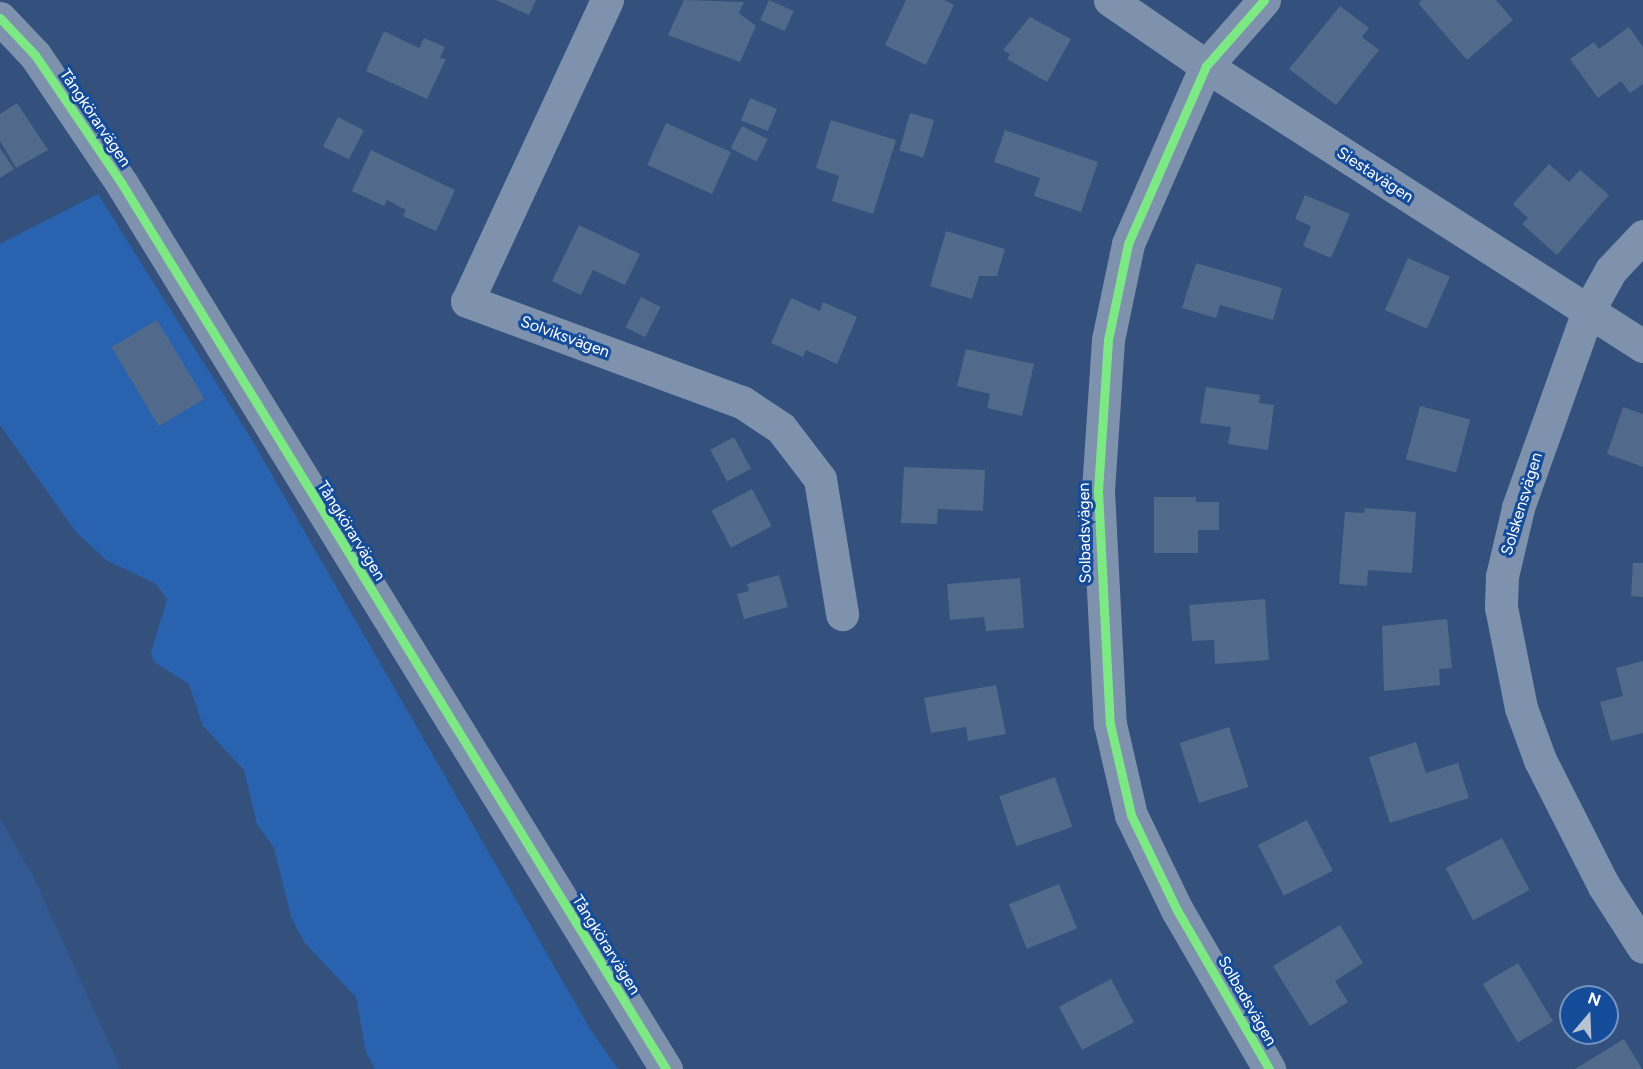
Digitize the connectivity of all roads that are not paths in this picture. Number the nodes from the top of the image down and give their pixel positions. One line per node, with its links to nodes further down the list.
1 (607, 0): 9 (street, Solviksvägen)
2 (1110, 0): 5 (street, Siestavägen)
3 (1264, 0): 5 (street, Solbadsvägen)
4 (0, 18): 11 (street, Tångkörarvägen)
5 (1206, 66): 7 (street, Siestavägen); 12 (street, Solbadsvägen)
6 (1643, 236): 7 (street, Solskensvägen)
7 (1588, 311): 8 (street, Siestavägen); 10 (street, Solskensvägen)
8 (1643, 346)
9 (842, 614)
10 (1643, 947)
11 (666, 1069)
12 (1269, 1069)

